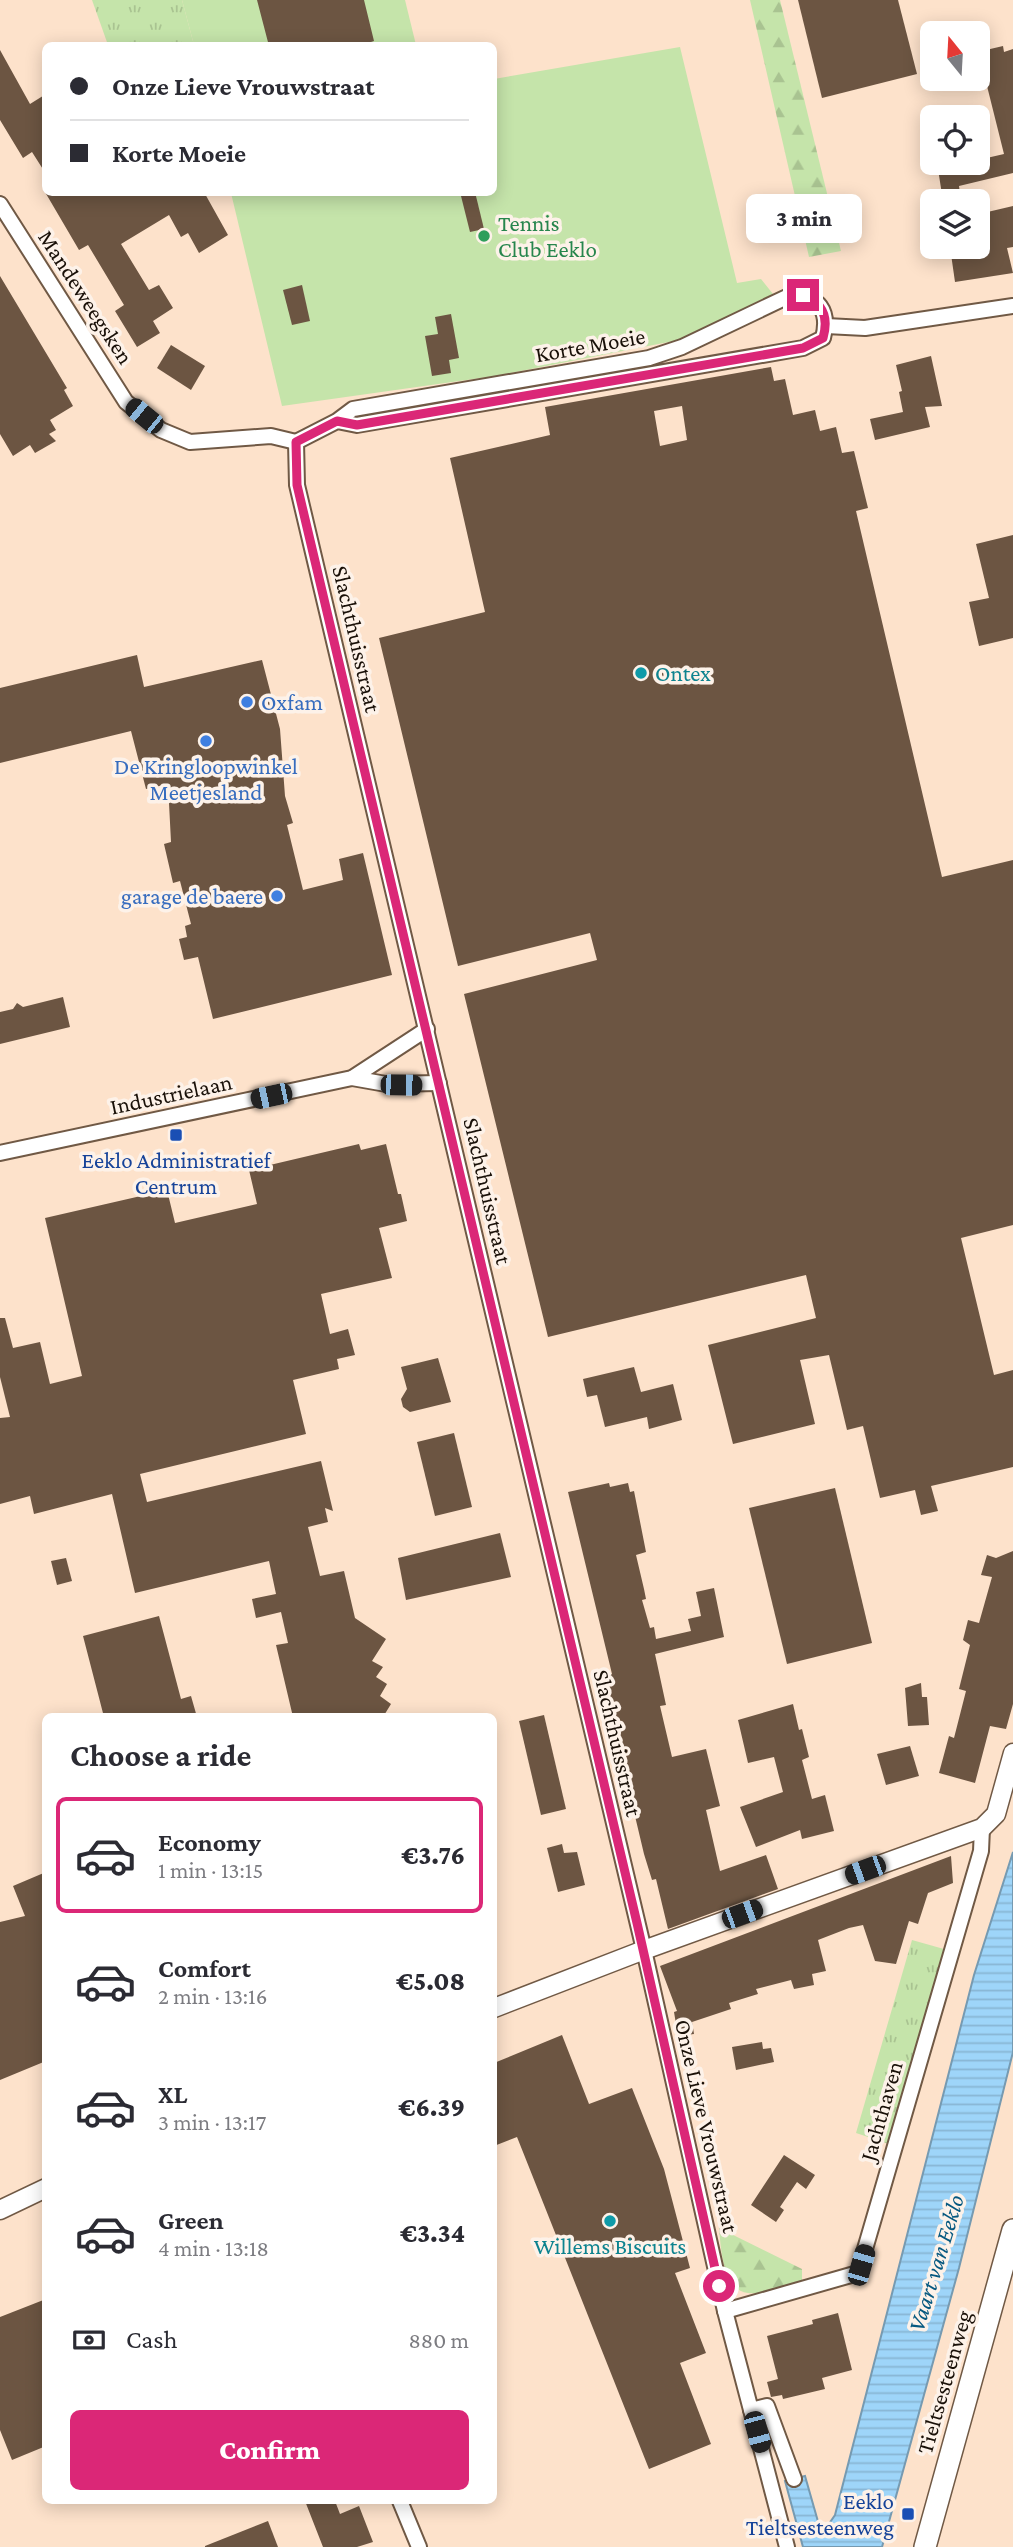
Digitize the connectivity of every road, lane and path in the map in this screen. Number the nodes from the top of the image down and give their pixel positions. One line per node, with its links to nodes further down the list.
1 (0, 204): 5 (street, Mandeweegsken)
2 (1013, 306): 3 (street)
3 (826, 326): 4 (street, Korte Moeie); 4 (street, Korte Moeie)
4 (337, 421): 5 (street, Korte Moeie)
5 (296, 442): 6 (street, Slachthuisstraat)
6 (427, 1028): 7 (street, Industrielaan); 8 (street, Slachthuisstraat)
7 (352, 1078): 8 (street, Industrielaan); 9 (street, Industrielaan)
8 (439, 1083): 12 (street, Slachthuisstraat)
9 (0, 1153)
10 (1013, 1753): 11 (street)
11 (982, 1828): 12 (street); 17 (street, Jachthaven)
12 (644, 1950): 13 (street); 17 (street, Onze Lieve Vrouwstraat)
13 (497, 2007)
14 (42, 2190): 15 (street)
15 (0, 2210)
16 (1013, 2230): 23 (main road, Tieltsesteenweg)
17 (725, 2311): 18 (street, Onze Lieve Vrouwstraat)
18 (751, 2410): 19 (street); 22 (street, Onze Lieve Vrouwstraat)
19 (794, 2479)
20 (401, 2504): 21 (street)
21 (419, 2547)
22 (787, 2547)
23 (925, 2547)

